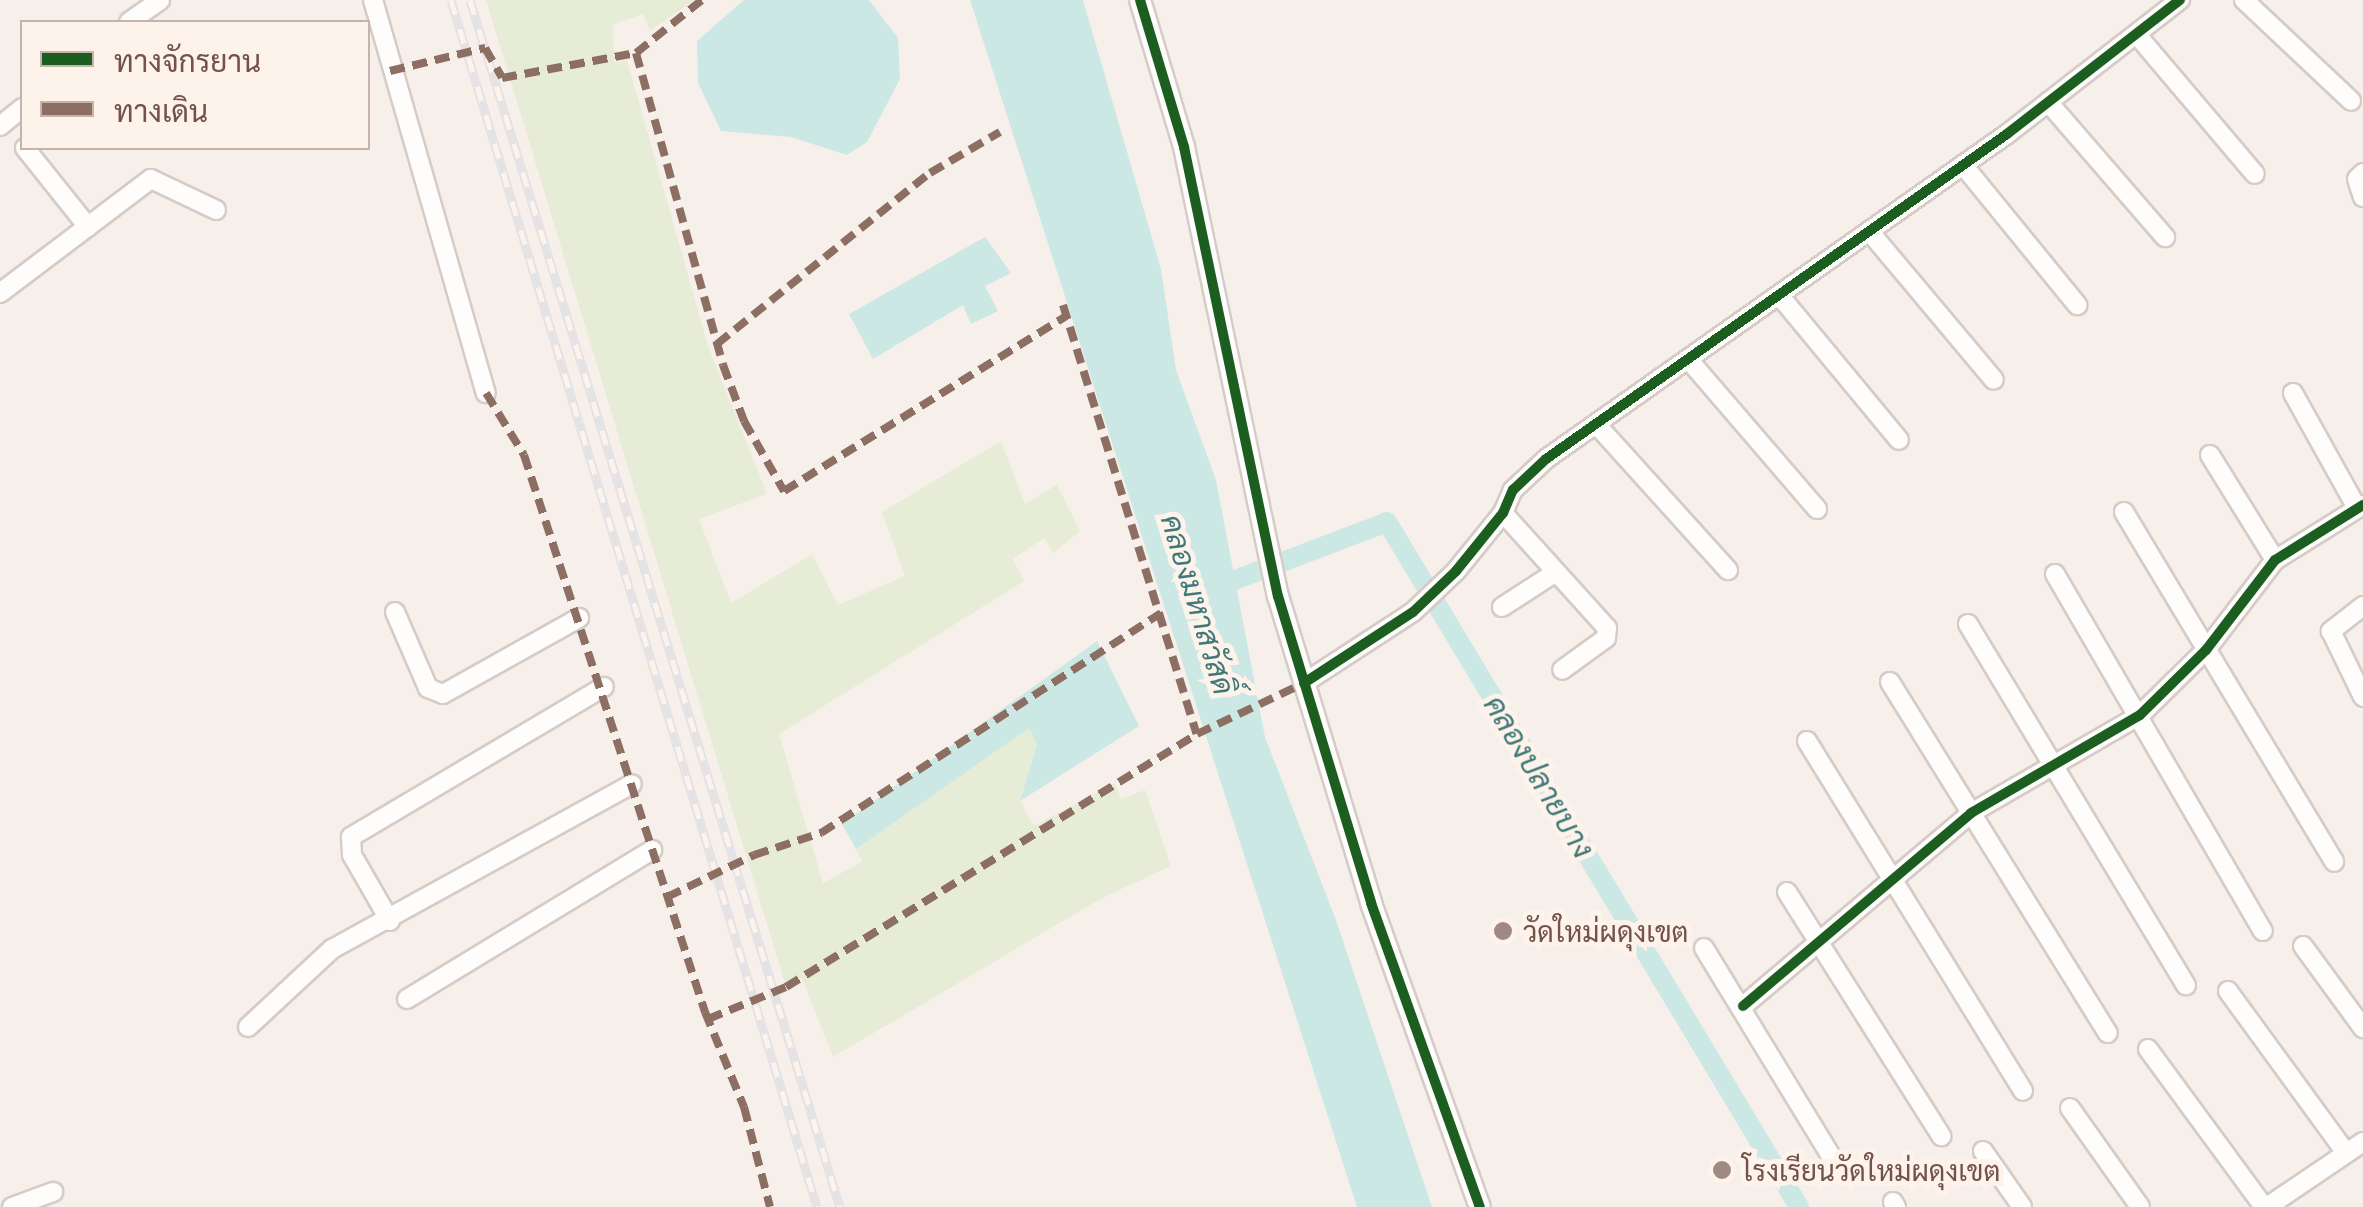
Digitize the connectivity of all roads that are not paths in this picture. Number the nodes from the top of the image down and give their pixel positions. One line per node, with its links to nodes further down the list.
1 (160, 0): 6 (street)
2 (372, 0): 25 (street)
3 (1140, 0): 45 (street)
4 (2180, 0): 7 (street)
5 (2244, 0): 8 (street)
6 (132, 20)
7 (2138, 35): 9 (street); 13 (street)
8 (2351, 101)
9 (2048, 102): 11 (street); 18 (street)
10 (27, 150): 16 (street)
11 (1963, 164): 17 (street); 21 (street)
12 (2363, 173): 14 (street)
13 (2255, 174)
14 (2363, 197)
15 (216, 210): 16 (street)
16 (88, 227): 19 (street)
17 (1869, 231): 20 (street); 23 (street)
18 (2165, 237)
19 (0, 292)
20 (1779, 295): 22 (street); 27 (street)
21 (2077, 305)
22 (1688, 359): 26 (street); 30 (street)
23 (1994, 380)
24 (2293, 393): 29 (street)
25 (486, 394)
26 (1596, 424): 32 (street); 34 (street)
27 (1899, 440)
28 (2210, 454): 33 (street)
29 (2360, 506): 33 (street)
30 (1817, 509)
31 (2124, 512): 42 (street)
32 (1503, 514): 35 (street); 45 (street)
33 (2275, 560): 42 (street)
34 (1728, 570)
35 (1556, 572): 37 (street); 43 (street)
36 (2055, 574): 48 (street)
37 (1502, 606)
38 (2363, 606): 47 (street)
39 (395, 612): 40 (street)
40 (579, 618)
41 (1968, 624): 50 (street)
42 (2206, 650): 48 (street); 54 (street)
43 (1562, 670)
44 (1890, 682): 52 (street)
45 (1304, 683): 79 (street)
46 (604, 687): 57 (street)
47 (2363, 697)
48 (2140, 715): 50 (street); 58 (street)
49 (1807, 742): 55 (street)
50 (2051, 768): 52 (street); 62 (street)
51 (632, 784): 57 (street)
52 (1971, 814): 55 (street); 68 (street)
53 (652, 850): 64 (street)
54 (2334, 862)
55 (1894, 878): 59 (street); 70 (street)
56 (1787, 892): 59 (street)
57 (390, 921): 66 (street)
58 (2263, 930)
59 (1818, 942): 65 (street); 72 (street)
60 (2303, 946): 67 (street)
61 (1704, 948): 65 (street)
62 (2186, 986)
63 (2228, 991): 75 (street)
64 (406, 999)
65 (1743, 1006): 76 (street)
66 (248, 1027)
67 (2363, 1028)
68 (2108, 1033)
69 (2148, 1049): 82 (street)
70 (2023, 1091)
71 (2070, 1108): 81 (street)
72 (1941, 1136)
73 (2363, 1142): 75 (street)
74 (1984, 1152): 80 (street)
75 (2346, 1153): 82 (street)
76 (1837, 1166)
77 (53, 1192): 78 (street)
78 (12, 1207)
79 (1480, 1207)
80 (2022, 1207)
81 (2140, 1207)
82 (2266, 1207)

